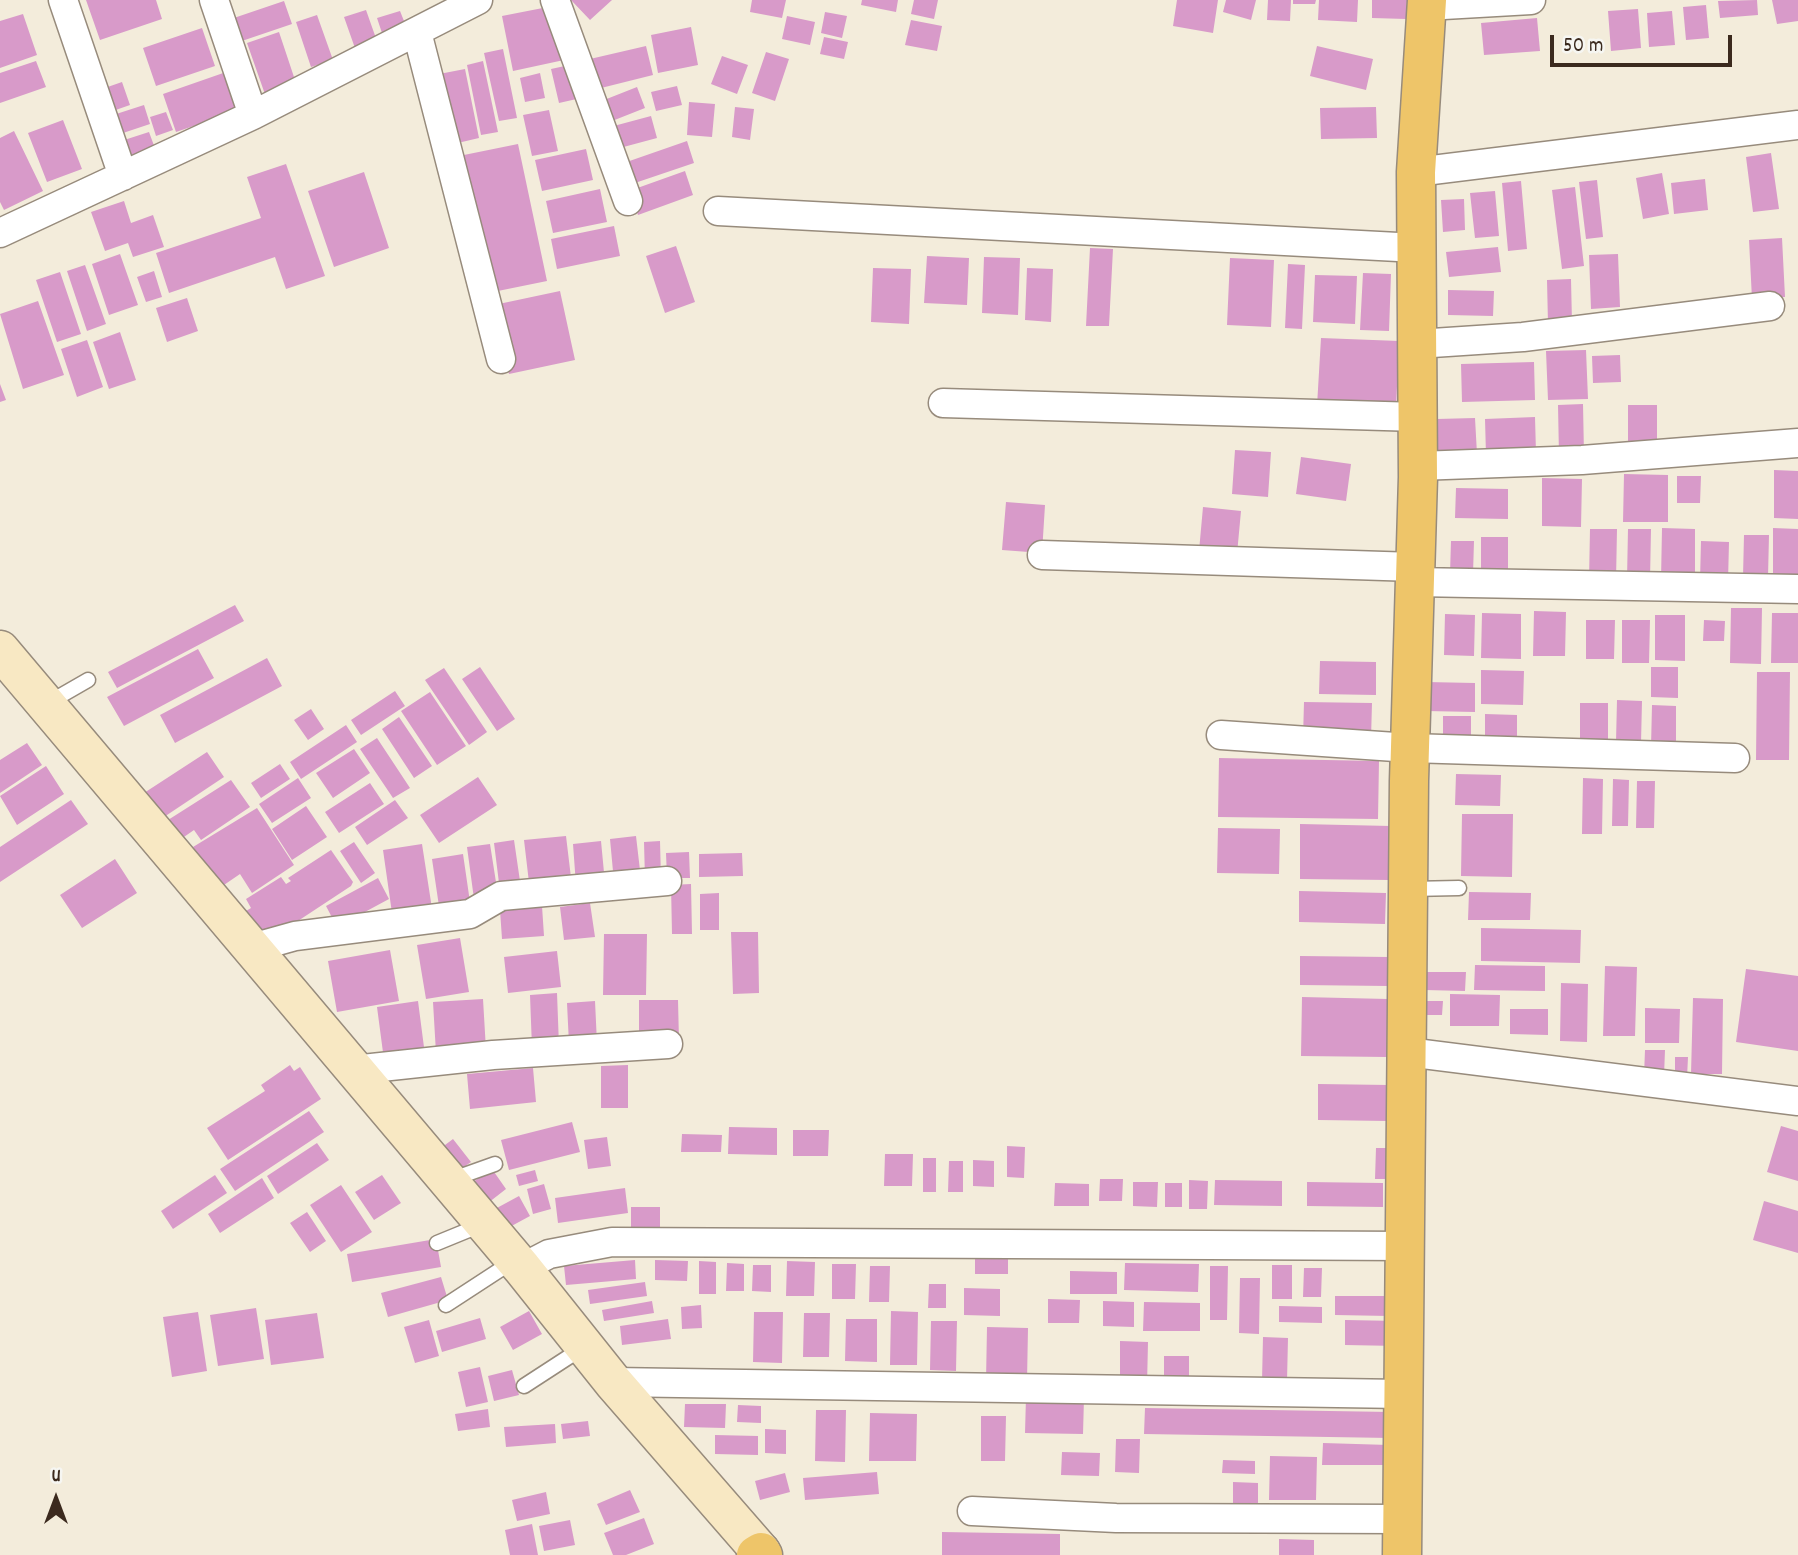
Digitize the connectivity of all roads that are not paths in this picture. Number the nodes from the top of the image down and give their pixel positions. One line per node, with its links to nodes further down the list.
1 (63, 0): 11 (street)
2 (214, 0): 8 (street)
3 (478, 0): 7 (street)
4 (555, 0): 12 (street)
5 (1531, 0): 6 (street)
6 (1427, 3): 10 (main road)
7 (417, 32): 8 (street); 18 (street)
8 (253, 115): 11 (street)
9 (1798, 125): 10 (street)
10 (1416, 172): 15 (main road)
11 (123, 176): 14 (street)
12 (628, 201)
13 (718, 211): 15 (street)
14 (0, 233)
15 (1417, 248): 17 (main road)
16 (1770, 306): 17 (street)
17 (1417, 344): 20 (main road)
18 (501, 359)
19 (943, 403): 20 (street)
20 (1418, 417): 22 (main road)
21 (1798, 443): 22 (street)
22 (1418, 466): 24 (main road)
23 (1042, 555): 24 (street)
24 (1415, 574): 25 (street); 30 (main road)
25 (1798, 589)
26 (0, 650): 28 (street)
27 (88, 680): 28 (lane)
28 (47, 704): 35 (street)
29 (1221, 735): 30 (street)
30 (1410, 748): 31 (street); 34 (main road)
31 (1735, 758)
32 (667, 881): 35 (street)
33 (1459, 888): 34 (lane)
34 (1409, 889): 37 (main road)
35 (252, 948): 38 (street)
36 (668, 1044): 38 (street)
37 (1407, 1052): 39 (street); 44 (main road)
38 (353, 1070): 41 (street)
39 (1798, 1101)
40 (495, 1164): 41 (lane)
41 (448, 1181): 42 (street)
42 (485, 1223): 43 (lane); 45 (street)
43 (437, 1243)
44 (1407, 1246): 45 (street); 50 (main road)
45 (519, 1264): 46 (lane); 47 (street)
46 (446, 1305)
47 (585, 1347): 48 (street); 49 (lane)
48 (613, 1382): 50 (street); 53 (street)
49 (524, 1386)
50 (1404, 1394): 52 (main road)
51 (972, 1511): 52 (street)
52 (1402, 1537)
53 (760, 1554)

